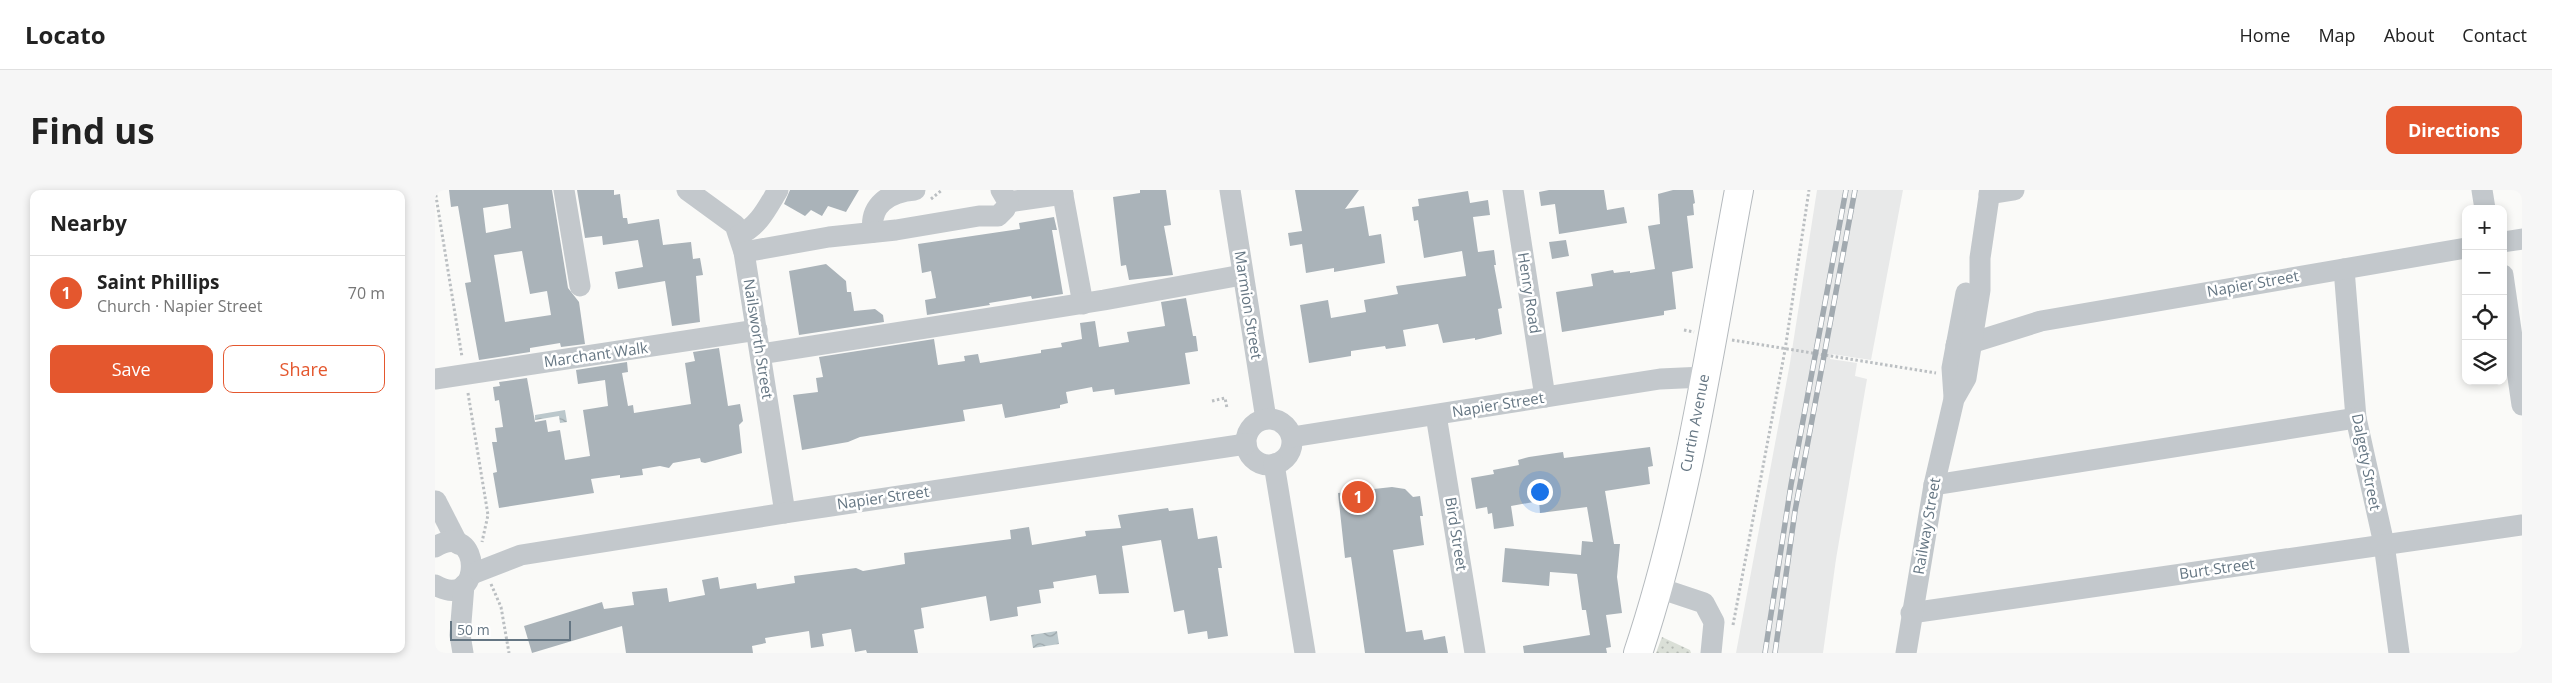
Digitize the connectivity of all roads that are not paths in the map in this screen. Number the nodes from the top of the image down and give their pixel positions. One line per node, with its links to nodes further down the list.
1 (564, 190): 21 (street)
2 (687, 190): 17 (street, Nailsworth Street)
3 (778, 190): 17 (street)
4 (915, 190): 14 (street)
5 (1230, 190): 20 (street, Marmion Street)
6 (1513, 190): 29 (street, Henry Road)
7 (1739, 190): 27 (main road, Curtin Avenue)
8 (2014, 190): 11 (street)
9 (2482, 190): 13 (street)
10 (1062, 192): 12 (street); 23 (street)
11 (1989, 192): 25 (street, Railway Street)
12 (1004, 196): 14 (street)
13 (2484, 205)
14 (873, 232): 17 (street)
15 (2522, 239): 16 (street)
16 (2507, 241)
17 (742, 244): 24 (street, Nailsworth Street)
18 (2462, 249): 19 (street, Napier Street)
19 (2344, 269): 25 (street, Napier Street); 33 (street, Dalgety Street)
20 (1243, 275): 23 (street); 34 (street, Marmion Street)
21 (579, 286)
22 (2506, 295): 31 (street)
23 (1083, 304): 26 (street)
24 (757, 330): 26 (street, Nailsworth Street); 28 (street, Marchant Walk)
25 (1965, 336): 30 (street, Railway Street); 30 (street, Railway Street)
26 (761, 354): 40 (street, Nailsworth Street)
27 (1704, 377): 29 (street, Napier Street); 49 (main road, Curtin Avenue)
28 (435, 379)
29 (1545, 397): 32 (street, Napier Street)
30 (1954, 400): 38 (street, Railway Street)
31 (2522, 404)
32 (1437, 414): 35 (street, Napier Street); 53 (street, Bird Street)
33 (2356, 418): 38 (street); 43 (street, Dalgety Street)
34 (1266, 419): 35 (street); 36 (street)
35 (1292, 437): 37 (street)
36 (1246, 444): 37 (street); 40 (street, Napier Street)
37 (1274, 464): 52 (street)
38 (1934, 485): 50 (street, Railway Street)
39 (436, 496): 42 (street); 44 (street)
40 (785, 512): 46 (street, Napier Street)
41 (2522, 525): 43 (street, Burt Street)
42 (435, 526)
43 (2384, 544): 50 (street, Burt Street); 57 (street, Dalgety Street)
44 (460, 545): 45 (street, Napier Street); 46 (street, Napier Street); 47 (street)
45 (435, 547)
46 (521, 556): 47 (street, Napier Street)
47 (468, 579): 48 (street, Napier Street); 51 (street)
48 (438, 587): 51 (street)
49 (1659, 588): 54 (main road, Curtin Avenue); 55 (street)
50 (1911, 613): 56 (street, Railway Street)
51 (462, 644)
52 (1305, 653)
53 (1475, 653)
54 (1638, 653)
55 (1711, 653)
56 (1906, 653)
57 (2399, 653)

